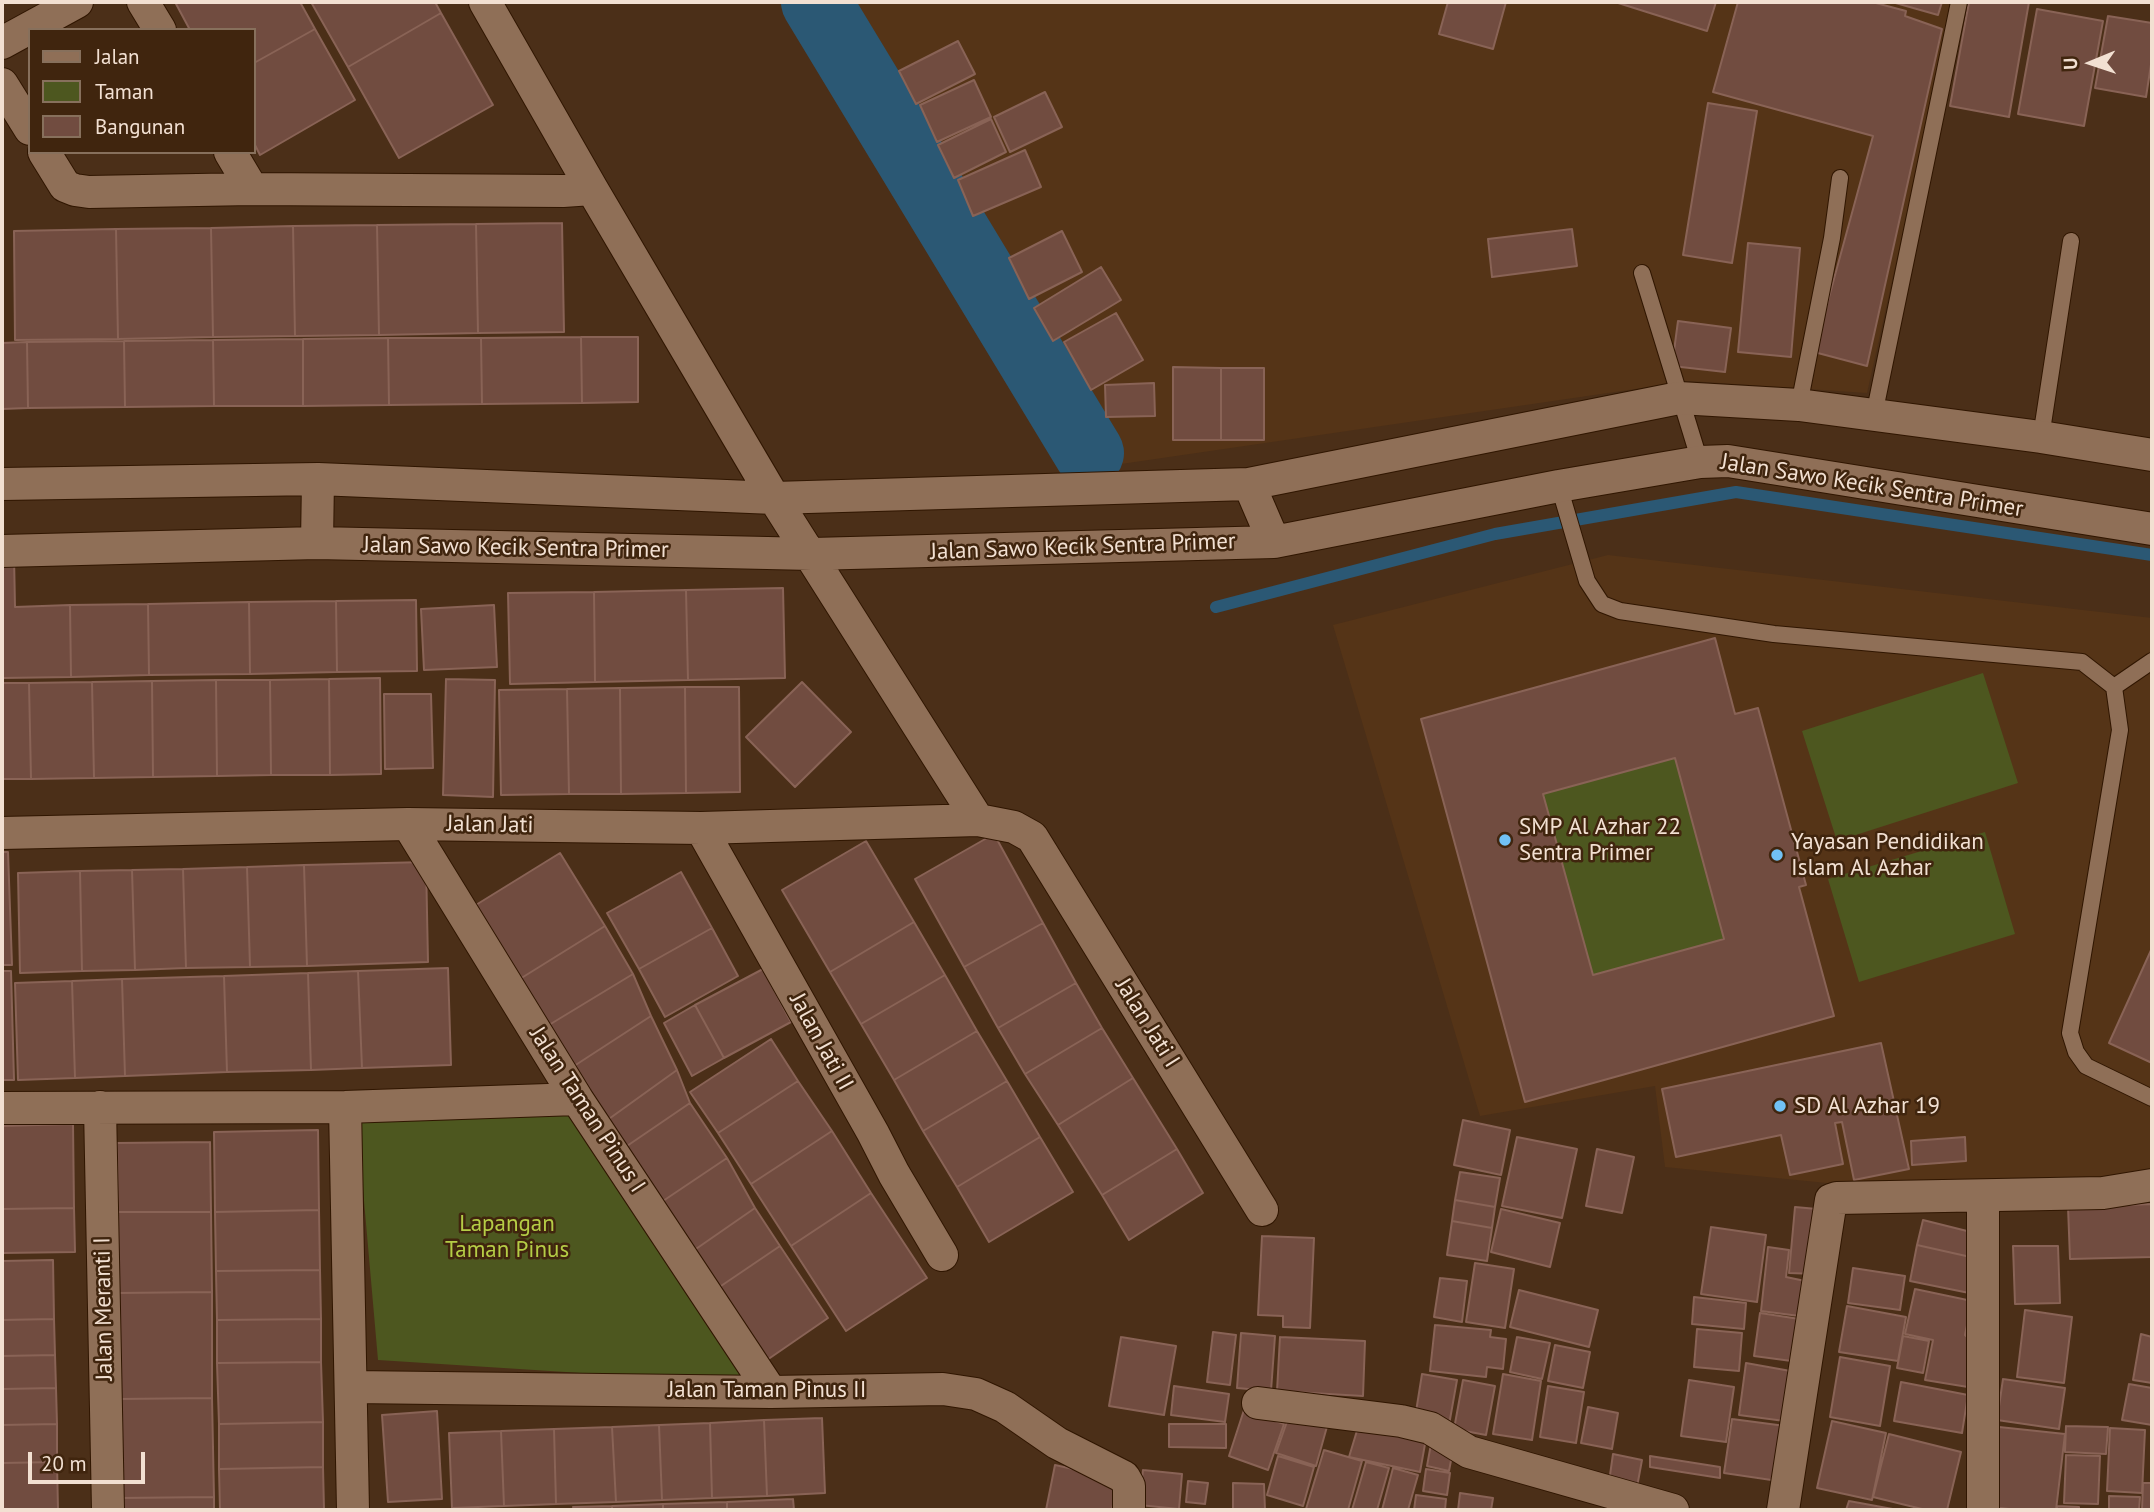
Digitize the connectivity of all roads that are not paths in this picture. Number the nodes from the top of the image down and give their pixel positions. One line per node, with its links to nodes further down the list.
1 (77, 2): 5 (street)
2 (144, 2): 6 (street)
3 (485, 2): 14 (street)
4 (1959, 2): 20 (lane)
5 (29, 28)
6 (159, 28)
7 (28, 29): 8 (street)
8 (2, 43)
9 (2, 84): 10 (street)
10 (28, 126)
11 (45, 154): 15 (street)
12 (231, 154): 15 (street)
13 (1840, 177): 19 (lane)
14 (592, 188): 15 (street); 28 (street)
15 (252, 189)
16 (2071, 241): 21 (lane)
17 (1642, 273): 18 (lane)
18 (1679, 398): 19 (street); 23 (lane); 26 (street)
19 (1799, 405): 20 (street)
20 (1874, 415): 21 (street)
21 (2041, 438): 22 (street)
22 (2152, 455)
23 (1700, 462): 27 (street, Jalan Sawo Kecik Sentra Primer); 29 (street, Jalan Sawo Kecik Sentra Primer)
24 (318, 479): 25 (street); 28 (street); 31 (street)
25 (2, 484)
26 (1249, 484): 28 (street); 30 (street)
27 (1561, 490): 30 (street, Jalan Sawo Kecik Sentra Primer); 35 (lane)
28 (774, 498): 33 (street)
29 (2152, 529)
30 (1274, 542): 33 (street, Jalan Sawo Kecik Sentra Primer)
31 (317, 543): 32 (street, Jalan Sawo Kecik Sentra Primer); 33 (street, Jalan Sawo Kecik Sentra Primer)
32 (2, 551)
33 (811, 554): 36 (street)
34 (2152, 661): 35 (lane)
35 (2114, 687): 41 (lane)
36 (978, 820): 38 (street, Jalan Jati); 40 (street, Jalan Jati)
37 (408, 824): 38 (street, Jalan Jati); 39 (street, Jalan Jati); 42 (street, Jalan Taman Pinus I)
38 (701, 828): 49 (street, Jalan Jati II)
39 (2, 833)
40 (1032, 837): 48 (street, Jalan Jati I)
41 (2152, 1098)
42 (578, 1099): 44 (street); 51 (street, Jalan Taman Pinus I)
43 (100, 1107): 44 (street); 45 (street); 54 (street, Jalan Meranti I)
44 (345, 1107): 50 (street)
45 (2, 1108)
46 (2152, 1185): 47 (street)
47 (1983, 1196): 57 (street); 58 (street)
48 (1262, 1210)
49 (942, 1255)
50 (352, 1387): 51 (street, Jalan Taman Pinus II); 55 (street)
51 (771, 1392): 56 (street, Jalan Taman Pinus II)
52 (1258, 1403): 53 (street)
53 (1656, 1508)
54 (108, 1510)
55 (353, 1510)
56 (1129, 1510)
57 (1783, 1510)
58 (1983, 1510)

